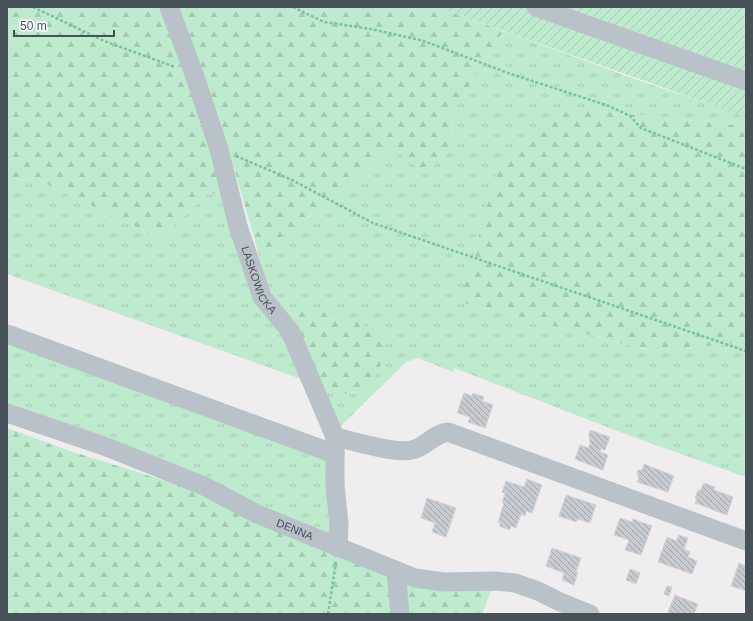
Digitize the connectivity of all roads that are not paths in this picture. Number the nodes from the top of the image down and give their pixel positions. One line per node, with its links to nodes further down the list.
1 (169, 7): 6 (street, LASKOWICKA)
2 (536, 7): 3 (street)
3 (746, 81)
4 (7, 334): 6 (street)
5 (7, 413): 8 (street, DENNA)
6 (335, 445): 7 (street); 8 (street, LASKOWICKA)
7 (746, 541)
8 (338, 548): 9 (street, DENNA)
9 (396, 571): 10 (street); 11 (street, DENNA)
10 (400, 614)
11 (590, 614)

